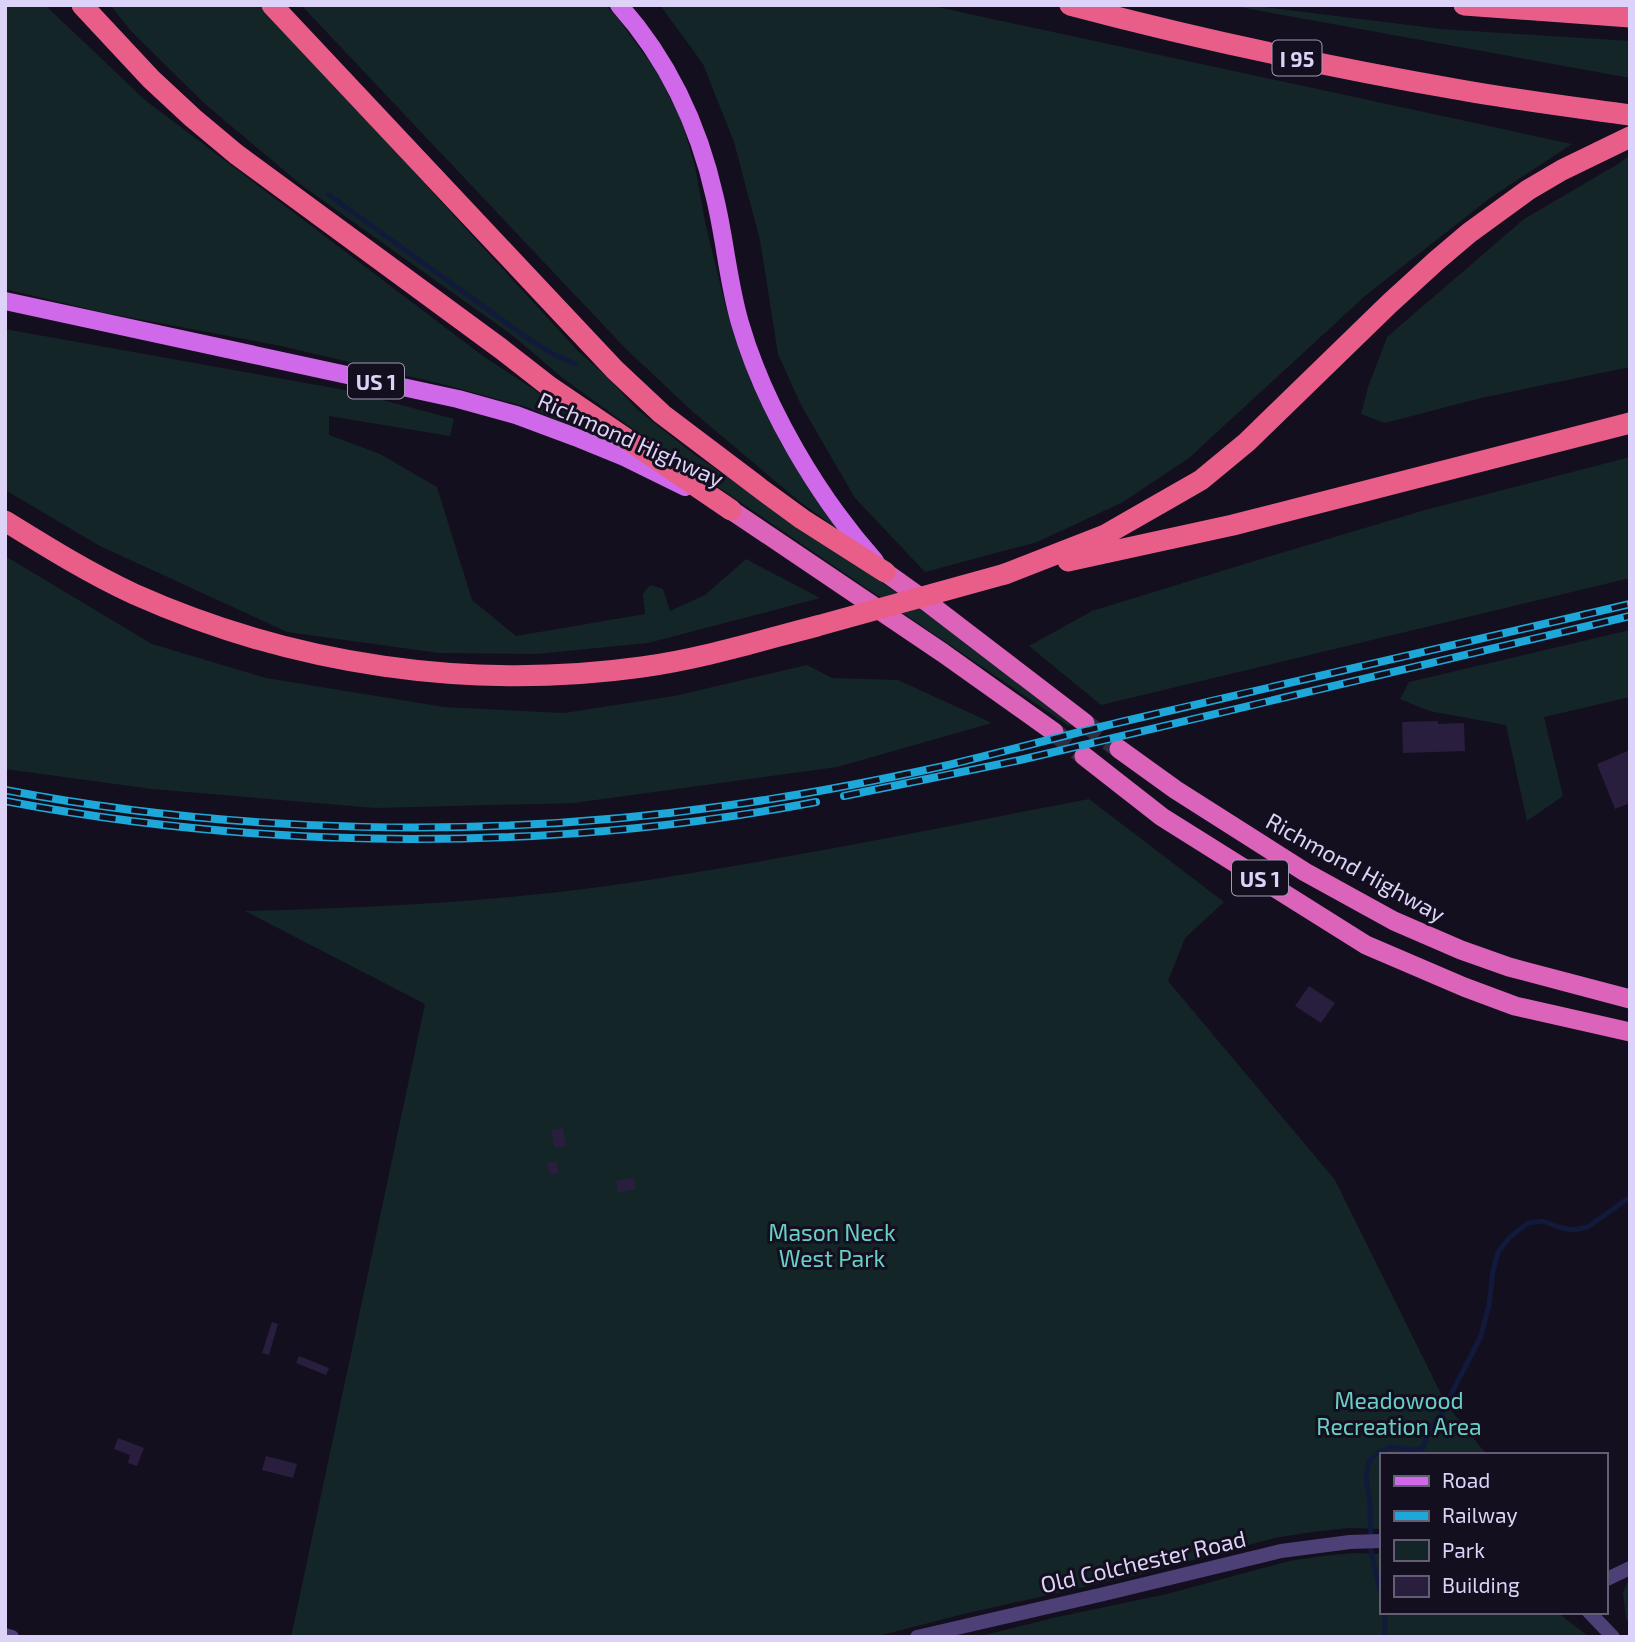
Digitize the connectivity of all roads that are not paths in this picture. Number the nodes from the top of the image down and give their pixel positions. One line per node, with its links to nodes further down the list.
1 (82, 5): 11 (highway)
2 (272, 5): 13 (highway)
3 (619, 5): 13 (main road)
4 (1070, 5): 7 (highway, I 95)
5 (1464, 5): 6 (highway)
6 (1630, 17)
7 (1630, 115)
8 (1630, 138): 14 (highway)
9 (5, 301): 11 (main road, Richmond Highway / US 1)
10 (1630, 423): 14 (highway)
11 (732, 510): 16 (highway, Richmond Highway / US 1)
12 (5, 521): 14 (highway, bridge)
13 (885, 572): 15 (highway)
14 (1005, 574)
15 (1085, 723)
16 (1054, 732)
17 (1119, 749): 19 (highway, Richmond Highway / US 1)
18 (1084, 756): 20 (highway, US 1)
19 (1630, 999)
20 (1630, 1032)
21 (1380, 1541): 27 (street, Old Colchester Road)
22 (1630, 1568): 23 (street)
23 (1607, 1579)
24 (1591, 1614): 28 (street)
25 (5, 1635): 26 (street)
26 (12, 1637)
27 (917, 1637)
28 (1613, 1637)

